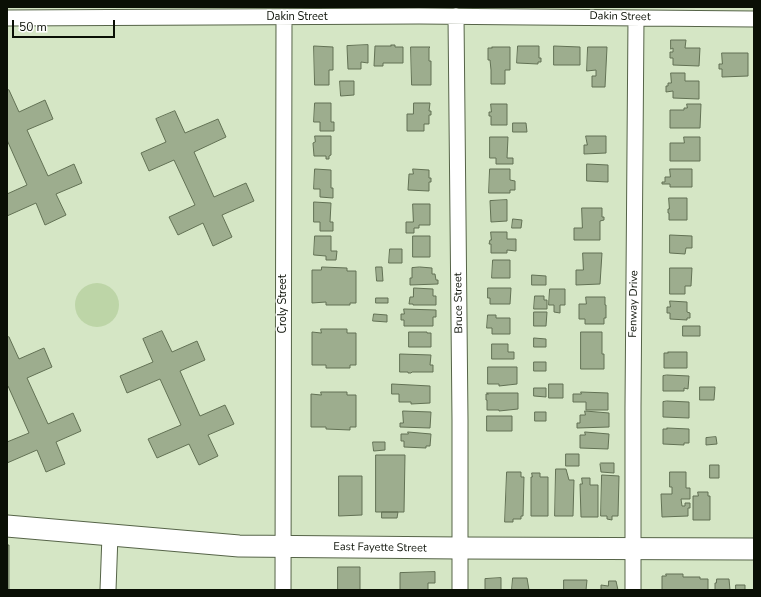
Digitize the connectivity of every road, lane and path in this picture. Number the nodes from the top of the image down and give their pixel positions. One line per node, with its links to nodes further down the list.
1 (440, 12): 2 (street, Dakin Street); 3 (street, Dakin Street)
2 (456, 16): 5 (street, Dakin Street); 10 (street, Bruce Street)
3 (284, 17): 4 (street, Dakin Street); 9 (street, Croly Street)
4 (7, 18)
5 (636, 18): 6 (street, Dakin Street); 11 (street, Fenway Drive)
6 (754, 19)
7 (7, 526): 8 (street, East Fayette Street)
8 (110, 535): 9 (street, East Fayette Street); 13 (street)
9 (283, 547): 10 (street, East Fayette Street); 14 (street, Croly Street)
10 (460, 548): 11 (street, East Fayette Street); 15 (street, Bruce Street)
11 (633, 548): 12 (street, East Fayette Street); 16 (street, Fenway Drive)
12 (754, 548)
13 (108, 590)
14 (283, 590)
15 (460, 590)
16 (633, 590)

